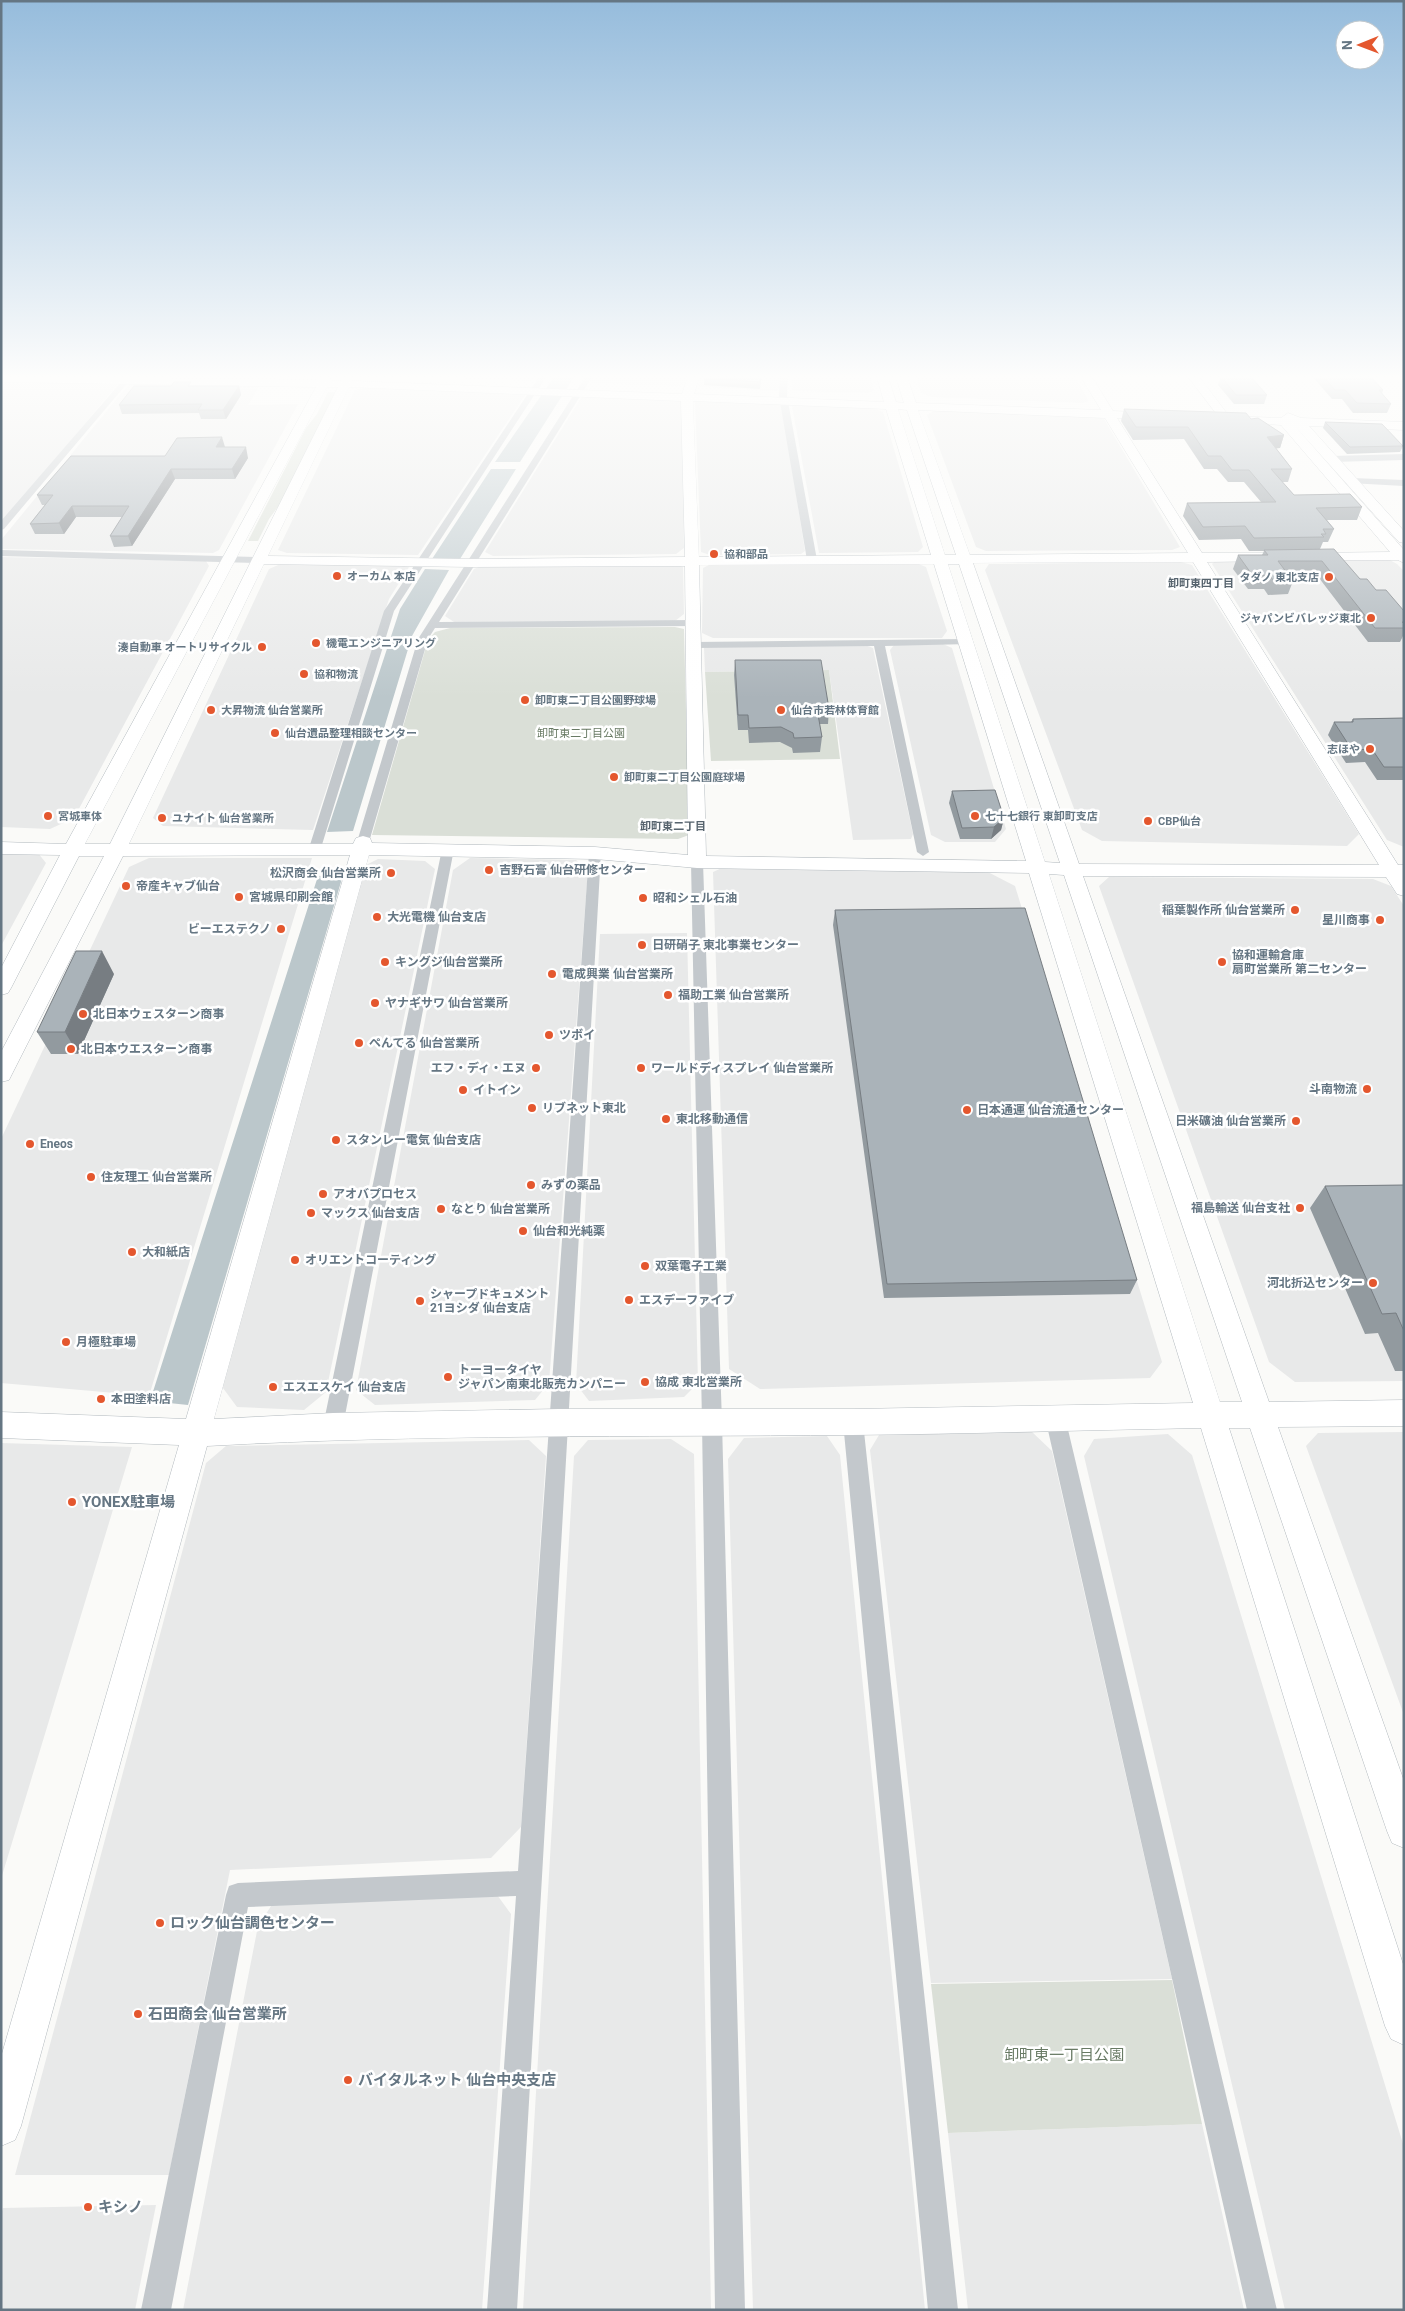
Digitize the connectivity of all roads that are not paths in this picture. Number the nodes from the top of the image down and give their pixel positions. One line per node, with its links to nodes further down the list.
1 (40, 482): 15 (street)
2 (270, 482): 21 (street)
3 (297, 482): 22 (street)
4 (473, 482): 26 (street)
5 (522, 482): 27 (street)
6 (690, 482): 25 (street)
7 (798, 482): 23 (street)
8 (920, 482): 20 (street)
9 (933, 482): 24 (street)
10 (1150, 482): 19 (street)
11 (1341, 482): 18 (street)
12 (1353, 482): 16 (street)
13 (1374, 482): 14 (street)
14 (1404, 483)
15 (1, 527)
16 (1404, 539)
17 (1, 553): 21 (street)
18 (1403, 557): 19 (street)
19 (1197, 558): 24 (street); 45 (street)
20 (940, 559): 23 (street); 24 (street); 30 (street)
21 (229, 560): 22 (street); 34 (street)
22 (259, 560): 26 (street); 35 (street)
23 (812, 560): 25 (street)
24 (965, 560): 44 (street)
25 (692, 561): 27 (street); 28 (street)
26 (420, 562): 27 (street); 36 (street)
27 (472, 563): 29 (street)
28 (694, 623): 29 (street); 32 (street)
29 (432, 625): 37 (street)
30 (966, 642): 31 (street); 43 (street)
31 (879, 643): 32 (street); 40 (street)
32 (694, 645): 42 (street)
33 (1, 836): 34 (street)
34 (76, 843): 35 (street); 38 (street); 47 (street)
35 (120, 843): 36 (street); 48 (street)
36 (315, 844): 37 (street)
37 (362, 846): 39 (street); 42 (street); 58 (street)
38 (1, 848)
39 (448, 849): 41 (street); 57 (street)
40 (923, 852): 42 (street); 43 (street)
41 (595, 853): 42 (street); 53 (street)
42 (697, 856): 43 (street); 54 (street)
43 (1034, 861): 44 (street); 50 (street)
44 (1070, 863): 45 (street); 51 (street)
45 (1396, 866): 46 (street)
46 (1404, 890)
47 (1, 988)
48 (1, 1074)
49 (1404, 1413): 51 (street)
50 (1211, 1415): 51 (street); 52 (street); 61 (street)
51 (1260, 1415): 59 (street)
52 (1056, 1417): 55 (street); 67 (street)
53 (559, 1422): 54 (street); 57 (street); 60 (street)
54 (712, 1422): 55 (street); 65 (street)
55 (853, 1422): 66 (street)
56 (1, 1425): 58 (street)
57 (333, 1426): 58 (street)
58 (198, 1433): 62 (street)
59 (1404, 1831)
60 (530, 1883): 63 (street); 64 (street)
61 (1404, 2026)
62 (1, 2126)
63 (156, 2310)
64 (502, 2310)
65 (730, 2310)
66 (943, 2310)
67 (1262, 2310)

